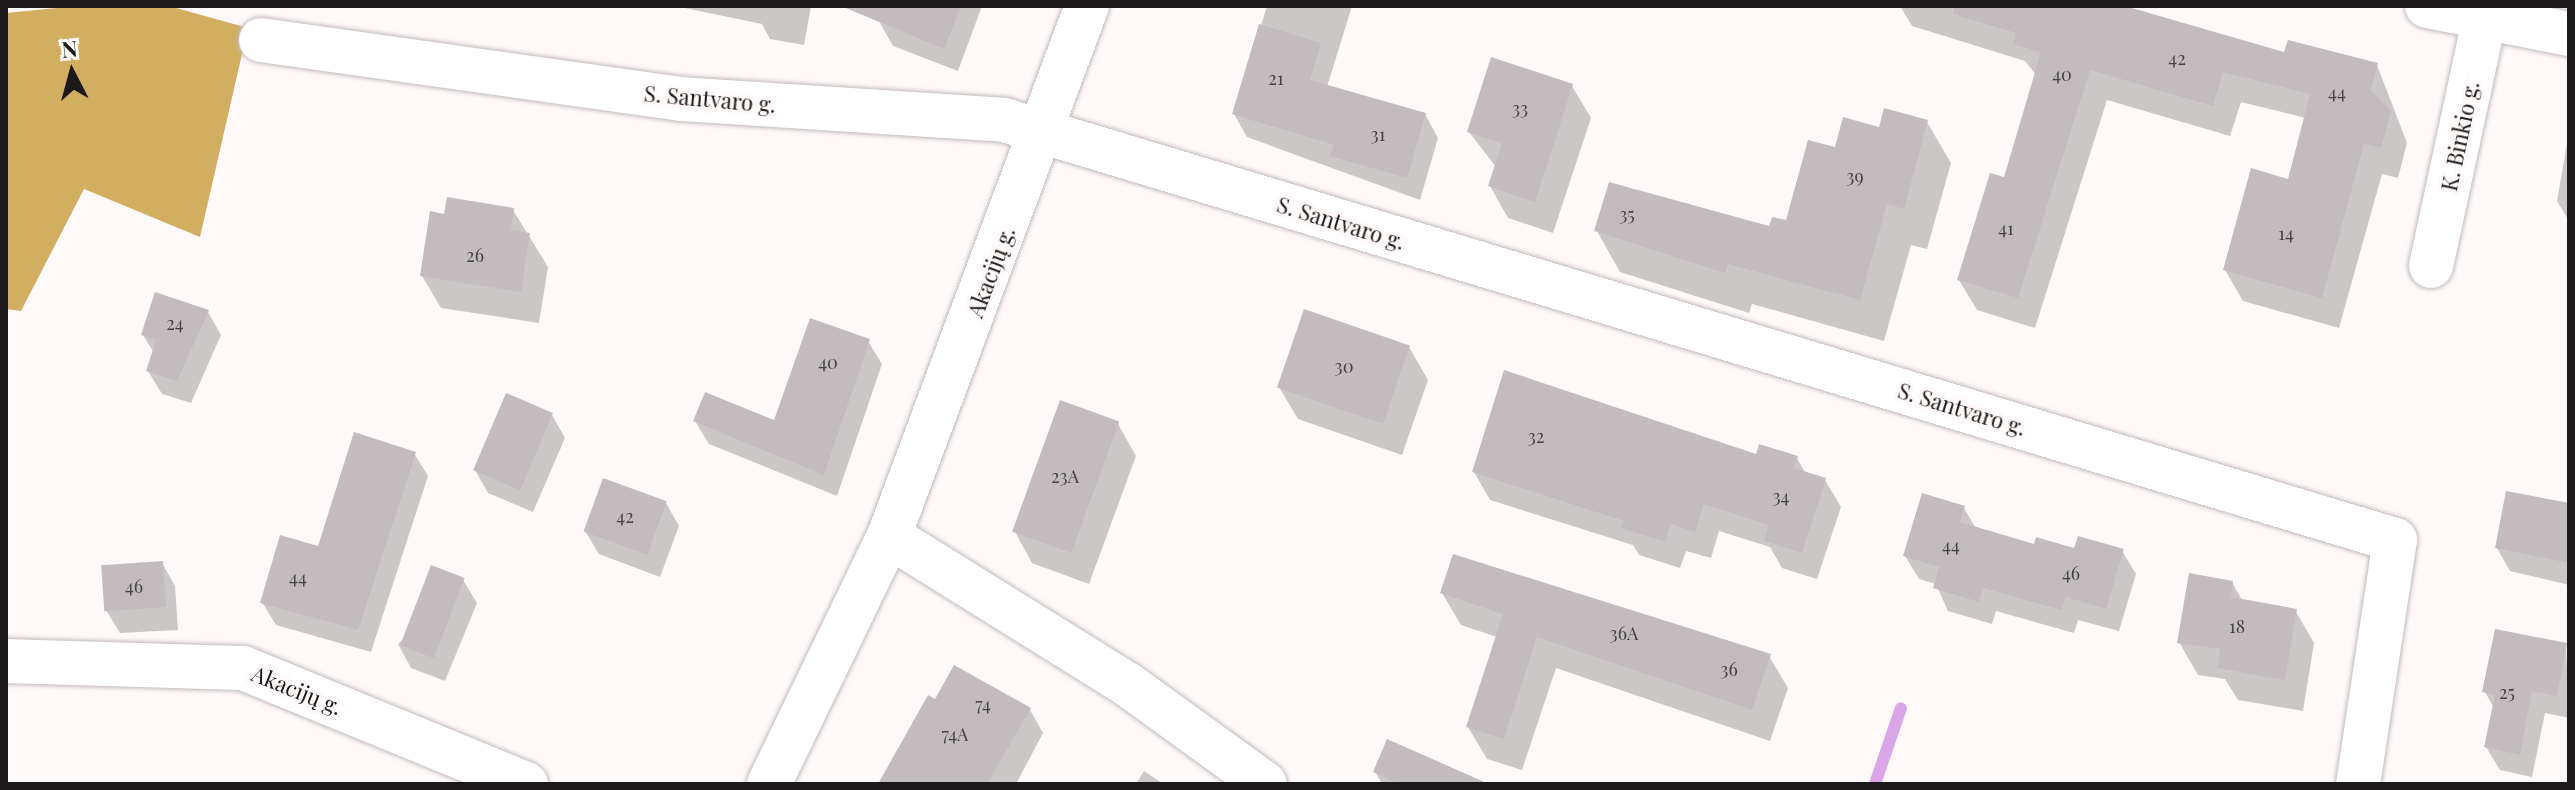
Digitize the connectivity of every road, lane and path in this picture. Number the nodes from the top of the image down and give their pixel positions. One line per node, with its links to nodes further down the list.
1 (1087, 6): 6 (street, Akacijų g.)
2 (2427, 6): 3 (street)
3 (2486, 13): 4 (street); 7 (street, K. Binkio g.)
4 (2569, 34)
5 (261, 40): 6 (street, S. Santvaro g.)
6 (1043, 133): 8 (street, Akacijų g.); 13 (street, S. Santvaro g.)
7 (2431, 266)
8 (889, 536): 11 (street, Akacijų g.); 12 (street)
9 (6, 661): 10 (street, Akacijų g.)
10 (526, 784)
11 (769, 784)
12 (1265, 784)
13 (2358, 784)

